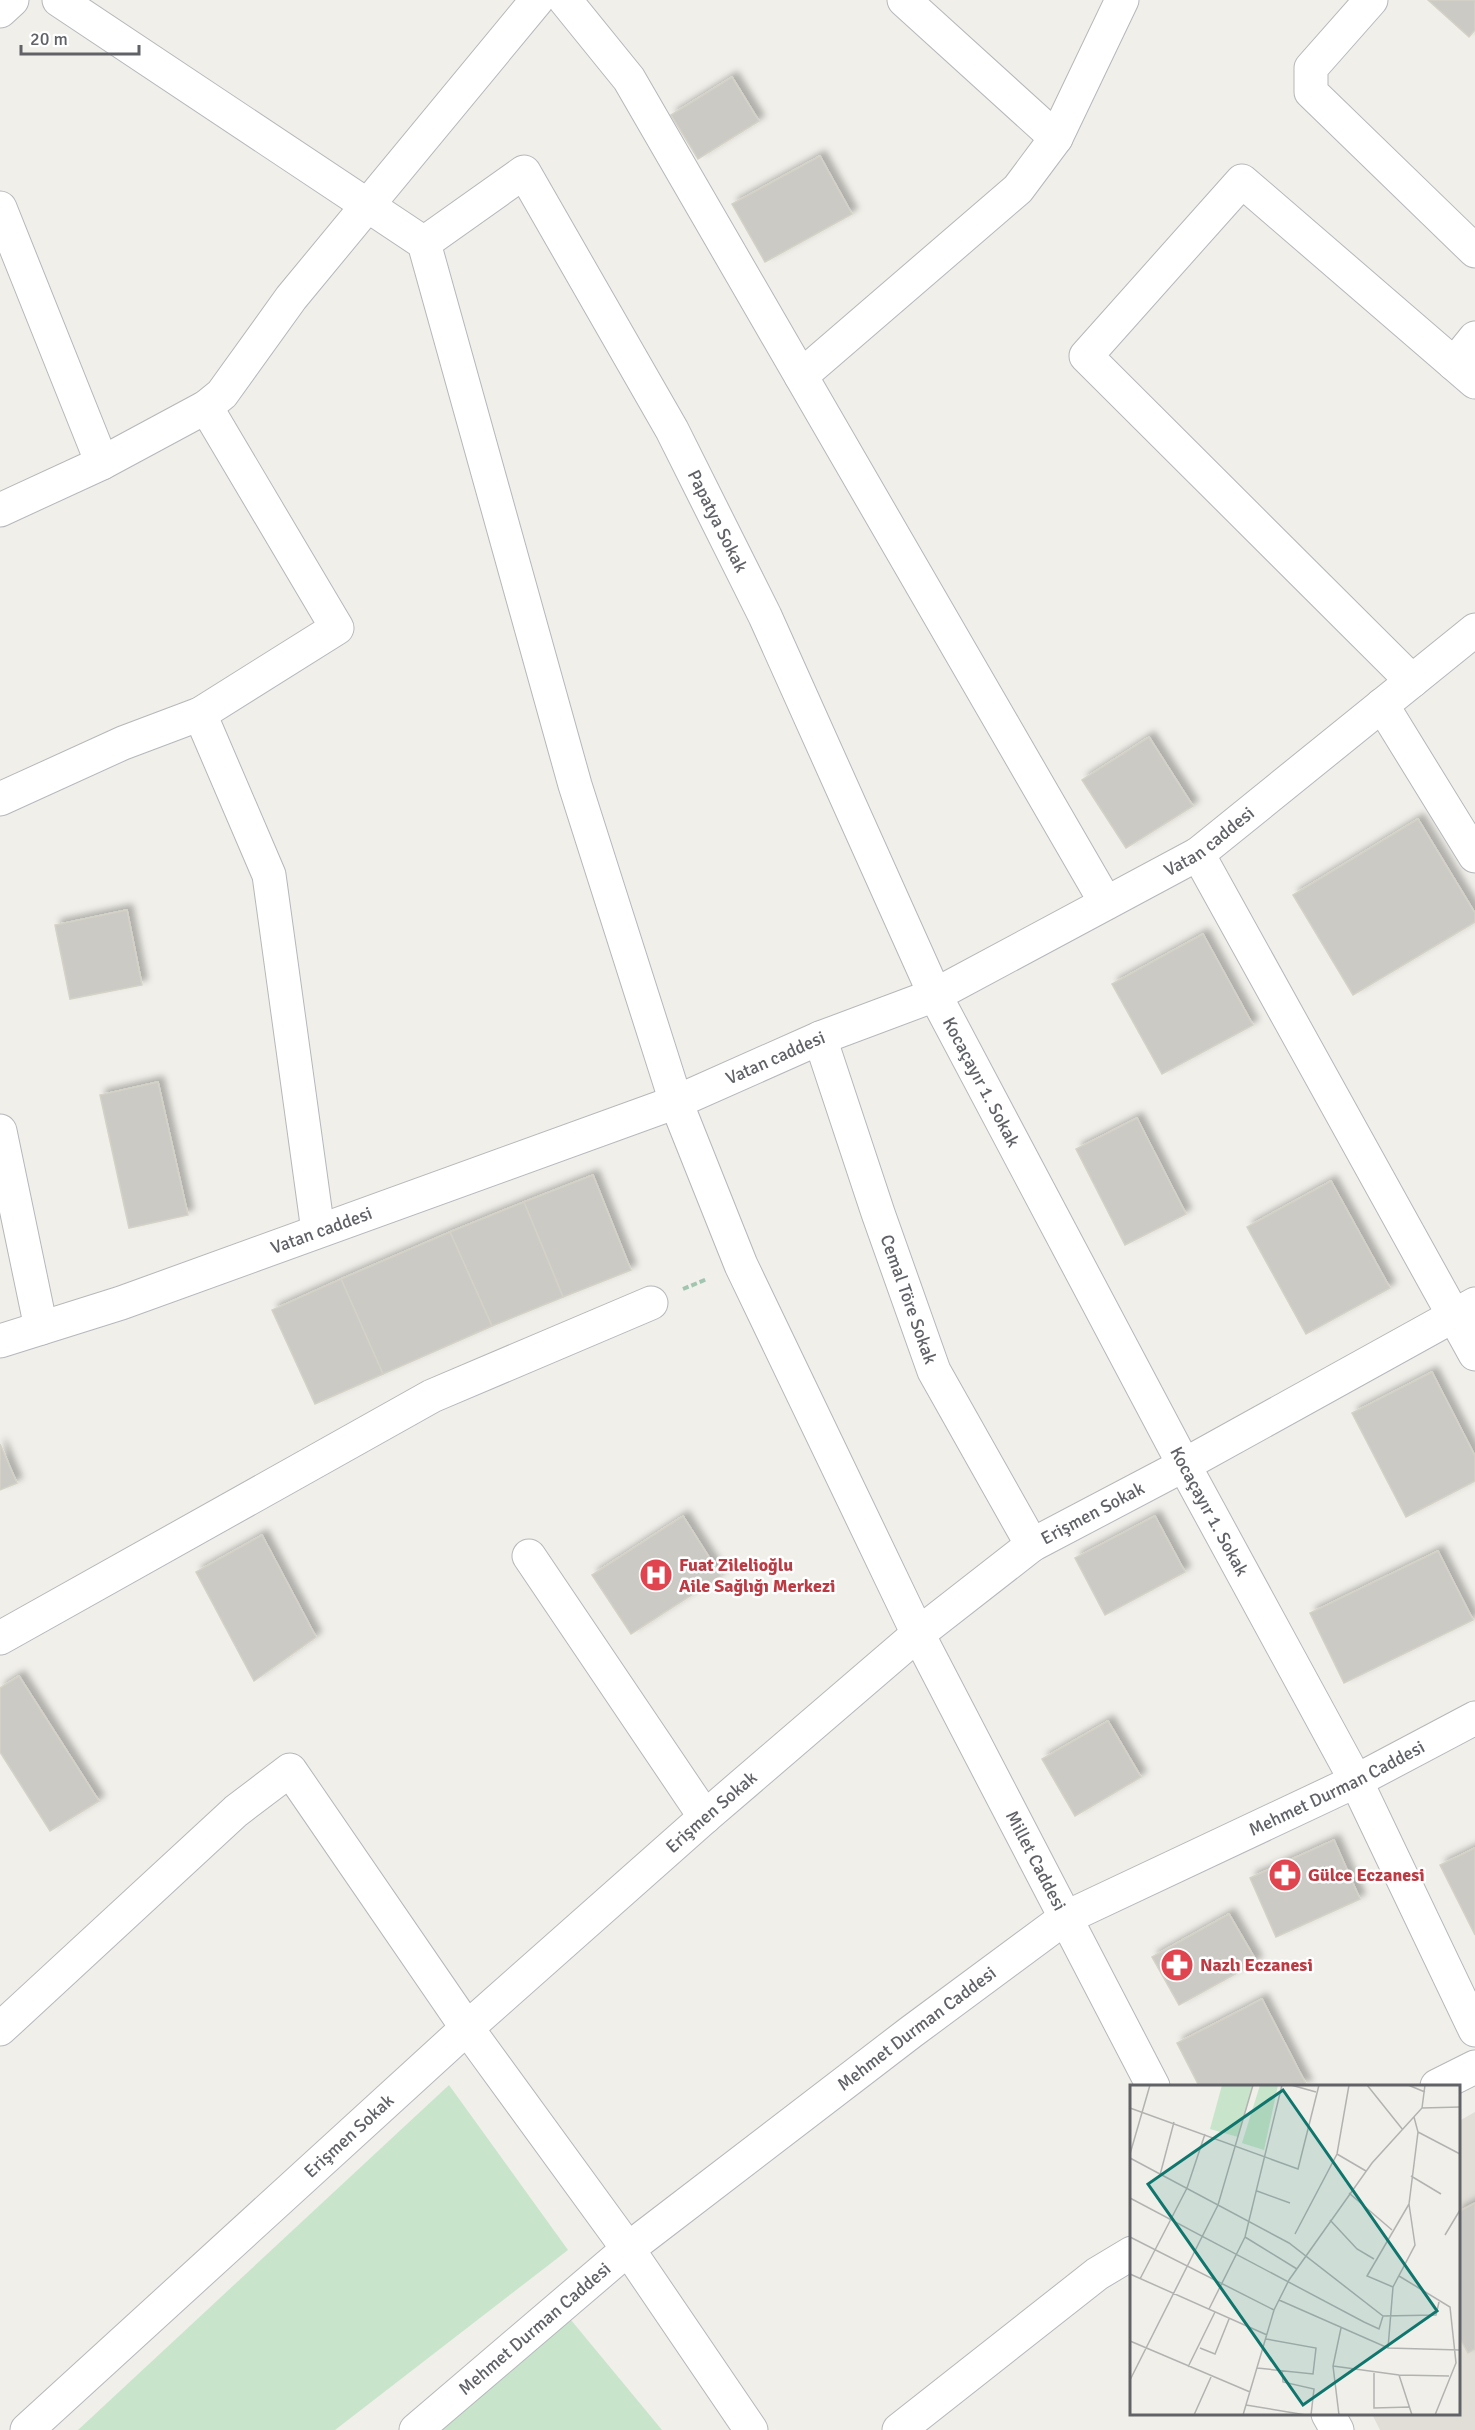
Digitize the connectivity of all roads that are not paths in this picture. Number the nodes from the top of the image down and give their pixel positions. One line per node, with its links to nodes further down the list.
1 (12, 0): 8 (street)
2 (59, 0): 10 (street)
3 (537, 0): 10 (street)
4 (565, 0): 16 (street)
5 (904, 0): 9 (street)
6 (1122, 0): 9 (street)
7 (1371, 0): 13 (street)
8 (0, 11)
9 (1056, 138): 16 (street)
10 (366, 205): 12 (street); 17 (street)
11 (0, 208): 18 (street)
12 (424, 243): 28 (street, Papatya Sokak); 30 (street, Millet Caddesi)
13 (1475, 251)
14 (1475, 338): 15 (street)
15 (1465, 373): 21 (street)
16 (801, 376): 27 (street)
17 (206, 407): 18 (street); 23 (street)
18 (102, 463): 19 (street)
19 (0, 510)
20 (1475, 630): 21 (street, Vatan caddesi)
21 (1412, 681): 22 (street, Vatan caddesi)
22 (1382, 705): 25 (street, Vatan caddesi); 26 (street)
23 (200, 714): 24 (street); 32 (street)
24 (0, 799)
25 (1198, 854): 27 (street, Vatan caddesi); 34 (street)
26 (1475, 856)
27 (1106, 903): 28 (street, Vatan caddesi)
28 (935, 994): 29 (street, Vatan caddesi); 38 (street, Kocaçayır 1. Sokak)
29 (820, 1038): 30 (street, Vatan caddesi); 39 (street, Cemal Töre Sokak)
30 (676, 1102): 32 (street, Vatan caddesi); 41 (street, Millet Caddesi)
31 (0, 1131): 35 (street)
32 (318, 1231): 35 (street, Vatan caddesi)
33 (651, 1303): 42 (street)
34 (1465, 1309): 37 (street); 38 (street, Erişmen Sokak)
35 (41, 1328): 36 (street, Vatan caddesi)
36 (0, 1341)
37 (1475, 1354)
38 (1184, 1465): 39 (street, Erişmen Sokak); 44 (street, Kocaçayır 1. Sokak)
39 (1032, 1545): 41 (street, Erişmen Sokak)
40 (529, 1556): 45 (street)
41 (918, 1634): 45 (street, Erişmen Sokak); 46 (street, Millet Caddesi)
42 (0, 1638)
43 (1475, 1718): 44 (street, Mehmet Durman Caddesi)
44 (1356, 1781): 46 (street, Mehmet Durman Caddesi); 49 (street, Kocaçayır 1. Sokak)
45 (705, 1817): 47 (street, Erişmen Sokak)
46 (1065, 1918): 51 (street, Millet Caddesi); 53 (street, Mehmet Durman Caddesi)
47 (467, 2028): 48 (street); 53 (street); 56 (street, Erişmen Sokak)
48 (0, 2029)
49 (1475, 2030)
50 (1475, 2067): 52 (street)
51 (1152, 2085)
52 (1439, 2085)
53 (628, 2249): 57 (street, Mehmet Durman Caddesi); 58 (street)
54 (1130, 2254): 59 (street)
55 (1329, 2415): 60 (street)
56 (27, 2430)
57 (416, 2430)
58 (751, 2430)
59 (899, 2430)
60 (1337, 2430)

